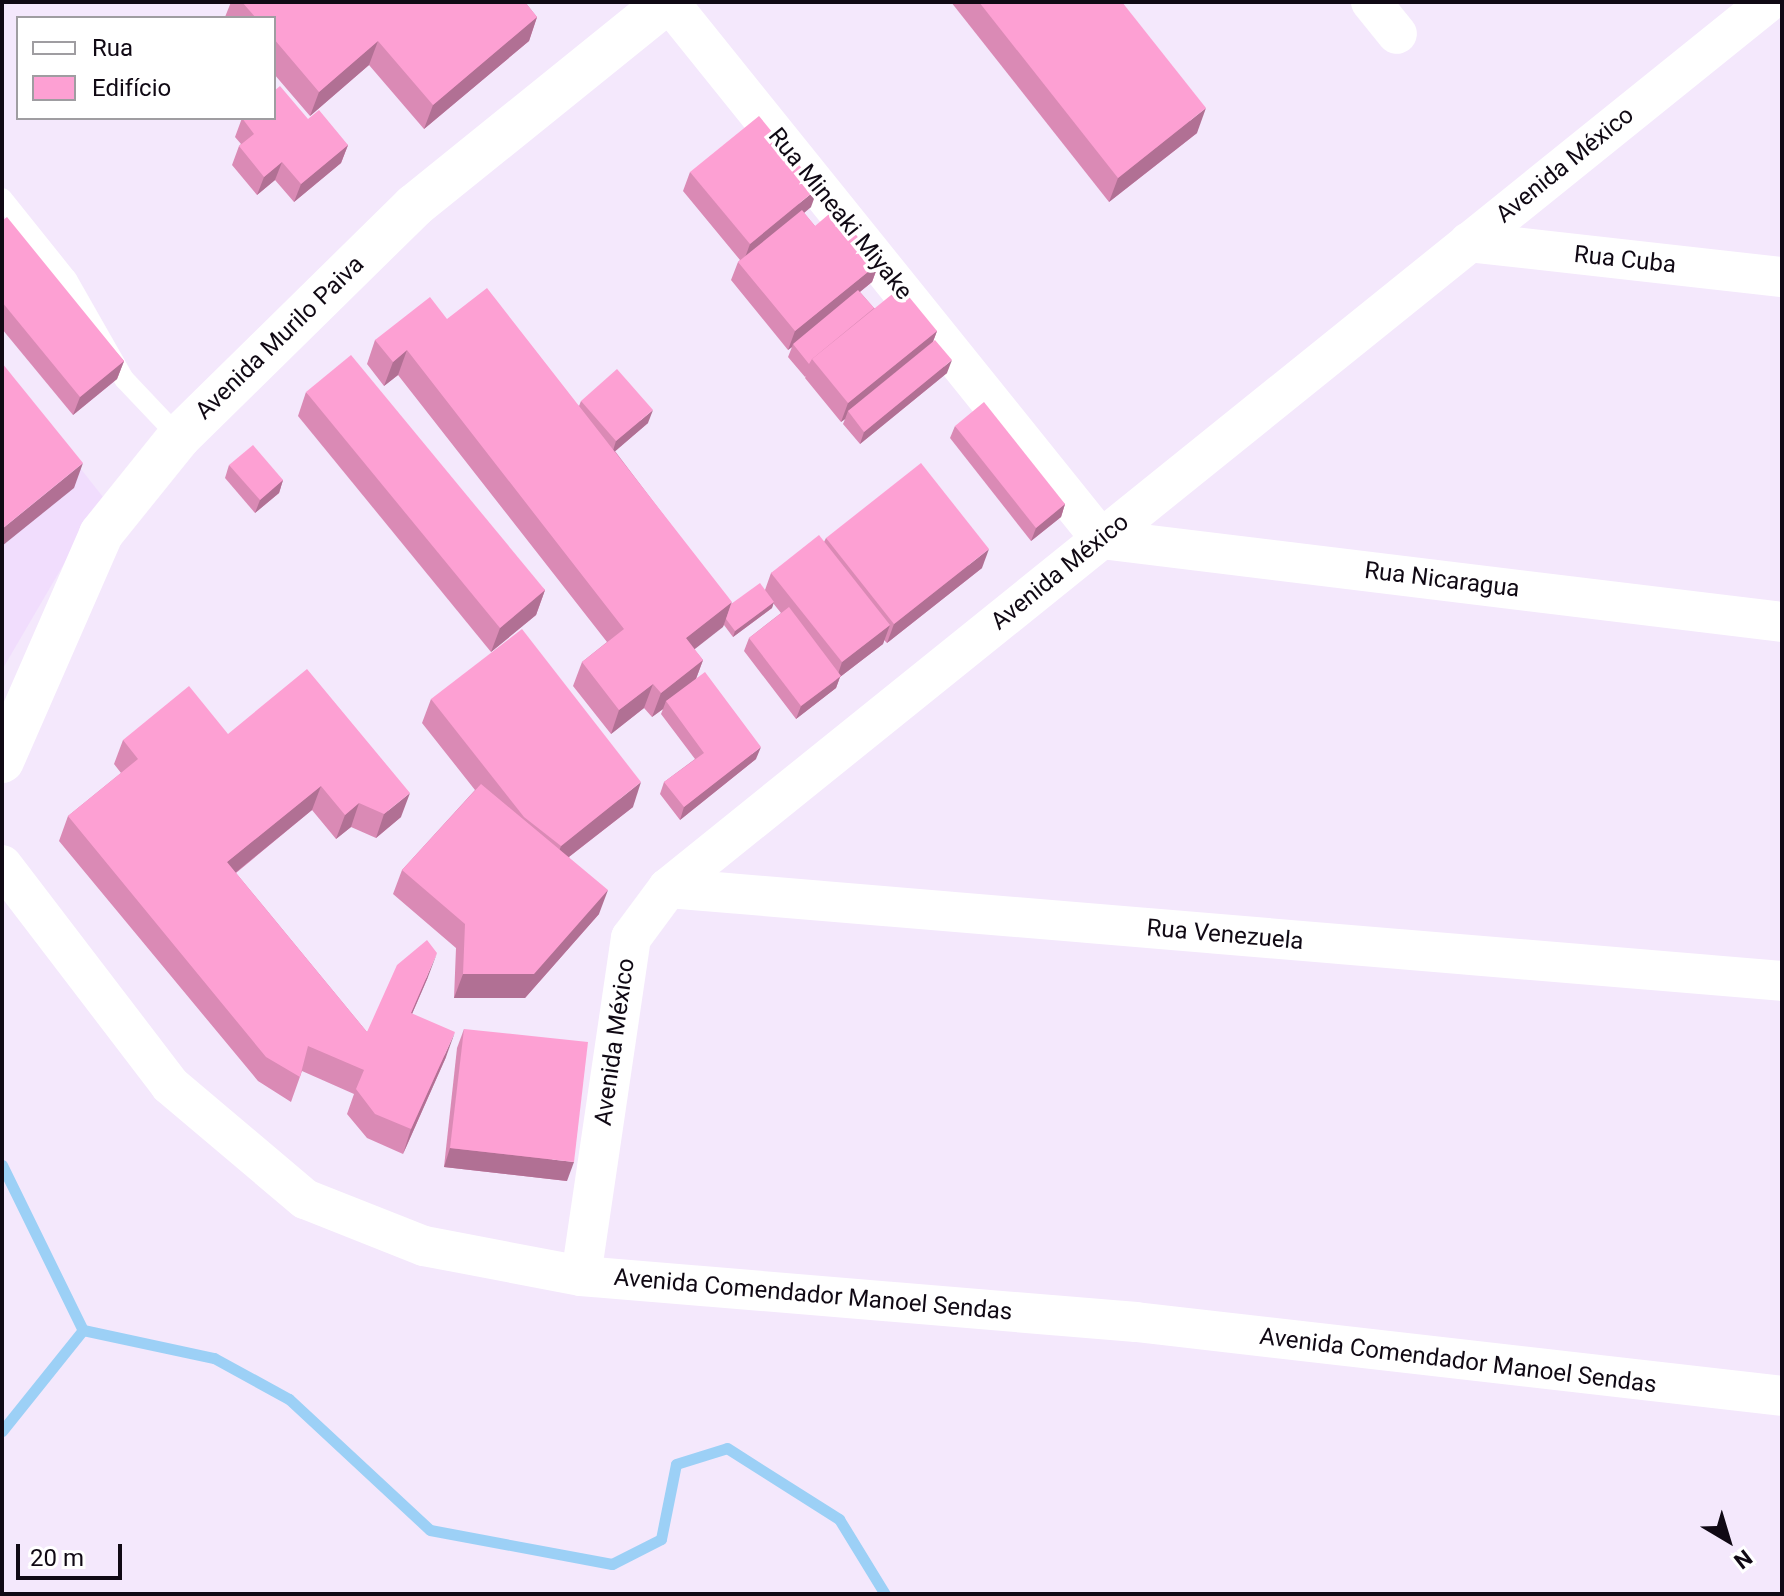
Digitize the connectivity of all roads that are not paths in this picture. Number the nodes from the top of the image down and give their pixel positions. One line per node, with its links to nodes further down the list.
1 (668, 2): 8 (street, Avenida Murilo Paiva); 9 (street, Rua Mineaki Miyake)
2 (1371, 2): 4 (street)
3 (1768, 2): 6 (street, Avenida México)
4 (1397, 34)
5 (2, 198): 8 (lane)
6 (1469, 242): 7 (street, Rua Cuba); 9 (street, Avenida México)
7 (1782, 277)
8 (179, 437): 11 (street, Avenida Murilo Paiva)
9 (1101, 539): 10 (street, Rua Nicaragua); 13 (street, Avenida México)
10 (1782, 622)
11 (2, 761)
12 (2, 865): 15 (street, Avenida Comendador Manoel Sendas)
13 (668, 888): 14 (street, Rua Venezuela); 15 (street, Avenida México)
14 (1782, 981)
15 (581, 1276): 16 (street, Avenida Comendador Manoel Sendas)
16 (1782, 1396)

